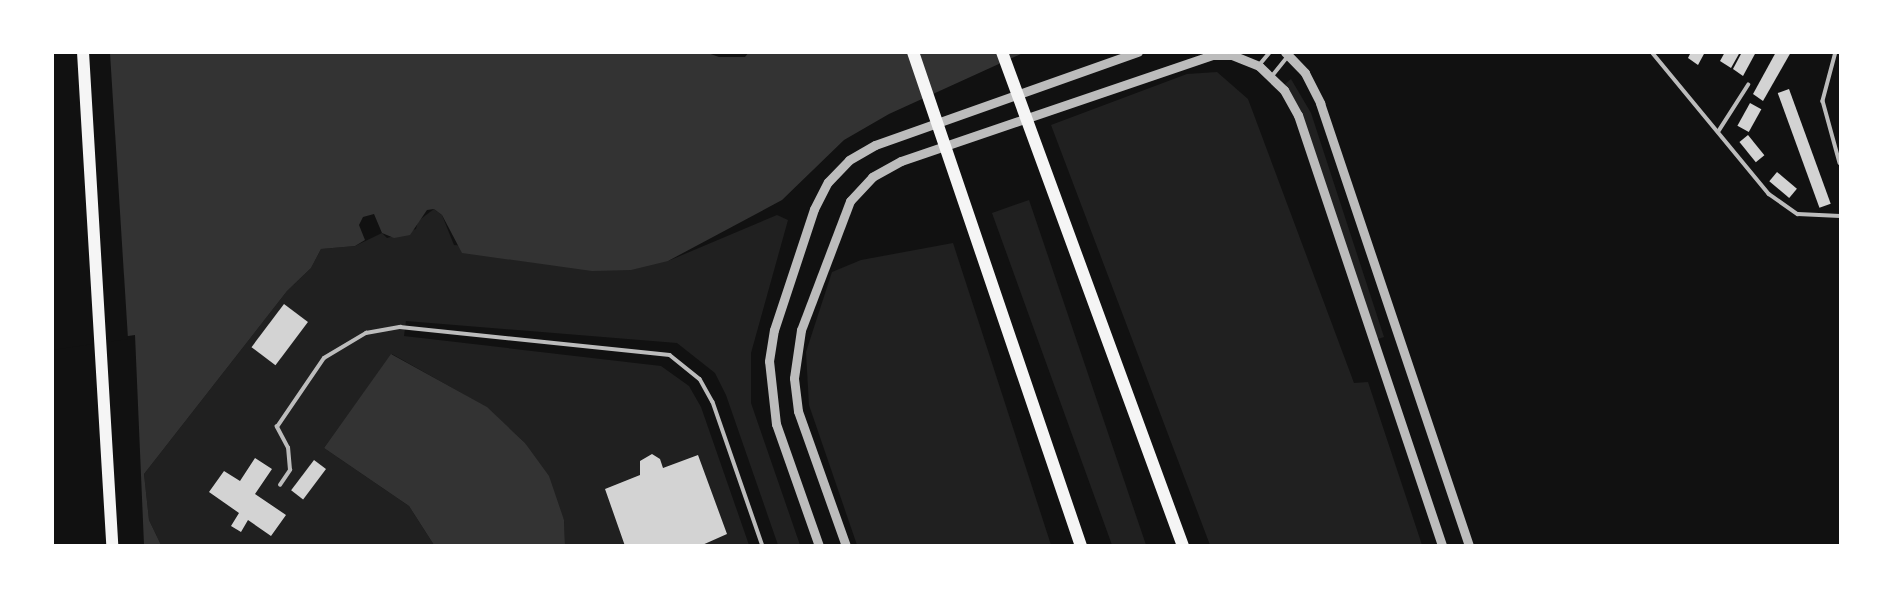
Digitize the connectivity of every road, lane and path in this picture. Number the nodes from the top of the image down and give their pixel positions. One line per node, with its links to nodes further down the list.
1 (83, 52): 16 (highway)
2 (913, 52): 20 (highway)
3 (1003, 52): 21 (highway)
4 (1138, 52): 18 (street)
5 (1270, 52): 9 (lane)
6 (1652, 52): 12 (lane)
7 (1836, 52): 13 (lane)
8 (1288, 53): 10 (lane); 23 (street)
9 (1259, 66): 10 (street); 19 (street)
10 (1272, 76): 22 (street)
11 (1748, 85): 12 (lane)
12 (1718, 132): 14 (lane)
13 (1840, 163)
14 (1840, 216)
15 (280, 485): 17 (lane)
16 (112, 545)
17 (763, 545)
18 (819, 545)
19 (846, 545)
20 (1081, 545)
21 (1182, 545)
22 (1442, 545)
23 (1469, 545)

